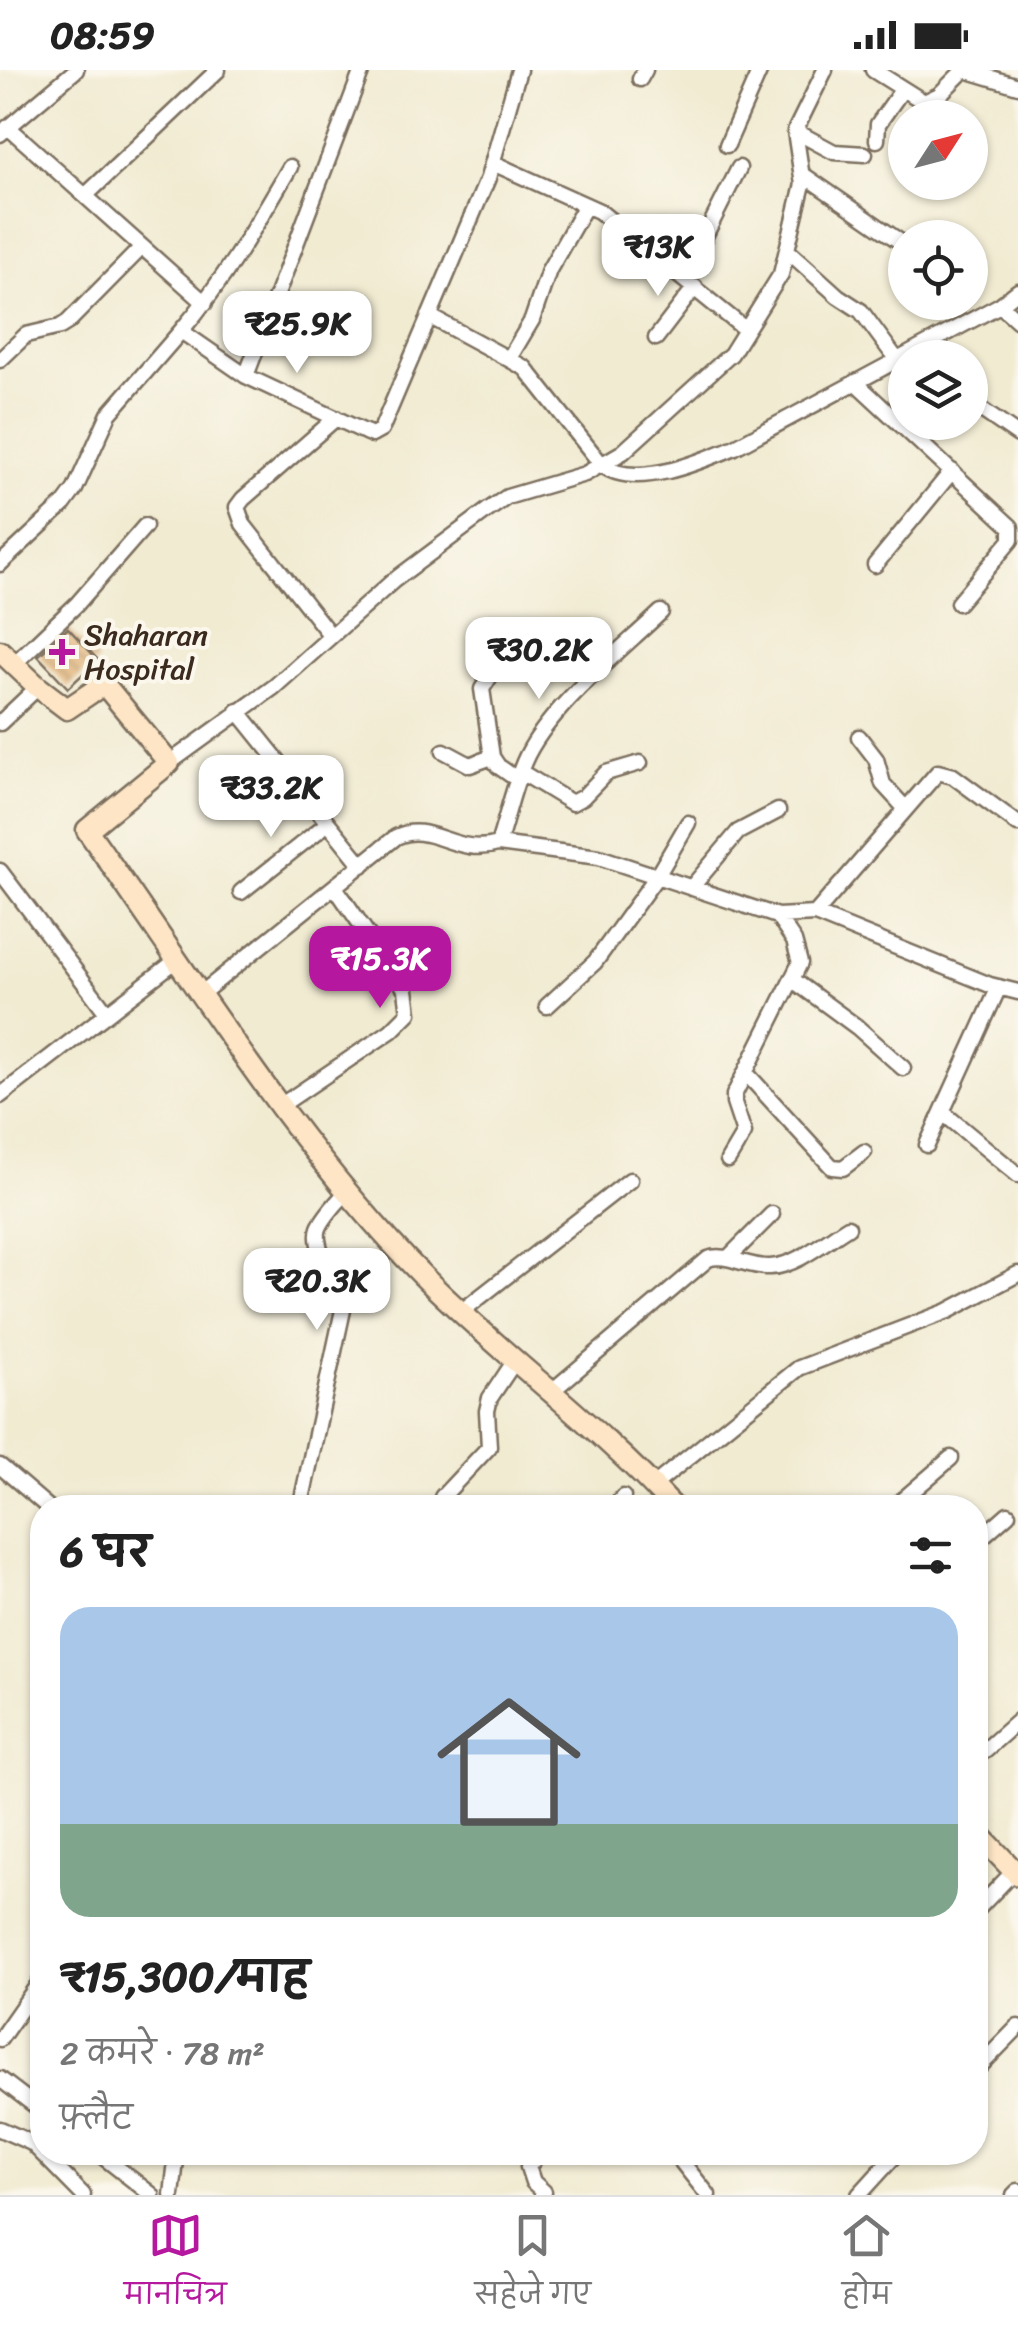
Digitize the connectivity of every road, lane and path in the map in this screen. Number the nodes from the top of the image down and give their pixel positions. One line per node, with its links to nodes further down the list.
1 (76, 70): 11 (street)
2 (218, 70): 20 (street)
3 (362, 70): 39 (street)
4 (519, 70): 16 (street)
5 (760, 70): 14 (street)
6 (825, 70): 12 (street)
7 (873, 70): 10 (street)
8 (964, 70): 9 (street); 10 (street)
9 (1018, 86)
10 (902, 90): 13 (street)
11 (4, 131): 20 (street)
12 (795, 131): 15 (street); 19 (street)
13 (877, 140)
14 (726, 144)
15 (865, 154)
16 (492, 163): 21 (street); 29 (street)
17 (290, 167): 27 (street)
18 (739, 168): 25 (street)
19 (802, 174): 22 (street); 24 (street)
20 (85, 196): 23 (street)
21 (586, 205): 25 (street); 36 (street)
22 (888, 233)
23 (142, 247): 27 (street); 37 (street)
24 (787, 250): 31 (street); 35 (street)
25 (690, 283): 31 (street); 33 (street)
26 (1018, 291): 28 (street)
27 (205, 304): 32 (street)
28 (1000, 305): 30 (street); 34 (street)
29 (429, 316): 36 (street); 42 (street)
30 (1018, 321)
31 (746, 330): 44 (street)
32 (182, 331): 39 (street); 47 (street)
33 (656, 338)
34 (935, 340)
35 (888, 342)
36 (510, 357): 44 (street)
37 (0, 360)
38 (888, 365): 40 (street)
39 (246, 376): 42 (street)
40 (855, 382): 44 (street); 45 (street)
41 (988, 414): 43 (street)
42 (336, 418): 51 (street)
43 (1018, 435)
44 (602, 466): 51 (street)
45 (952, 470): 48 (street); 49 (street)
46 (144, 526): 52 (street)
47 (0, 564)
48 (875, 565)
49 (958, 603)
50 (661, 612): 62 (street)
51 (331, 636): 55 (street)
52 (7, 657): 54 (street)
53 (494, 670): 59 (street)
54 (38, 687): 56 (street); 60 (street)
55 (238, 711): 60 (street); 65 (street)
56 (0, 722)
57 (859, 736): 63 (street)
58 (444, 751): 59 (street)
59 (492, 758): 62 (street)
60 (169, 763): 77 (street)
61 (640, 763): 62 (street)
62 (520, 776): 68 (street)
63 (905, 808): 67 (street); 75 (street)
64 (778, 811): 73 (street)
65 (328, 823): 69 (street); 74 (street)
66 (688, 824): 71 (street)
67 (1018, 824)
68 (498, 844): 69 (street); 71 (street)
69 (362, 865): 72 (street)
70 (0, 872): 83 (street)
71 (657, 876): 73 (street); 82 (street)
72 (335, 887): 80 (street); 87 (street)
73 (691, 888): 76 (street)
74 (241, 892)
75 (815, 914): 76 (street); 79 (street)
76 (777, 916): 78 (street)
77 (178, 959): 80 (street); 83 (street)
78 (793, 980): 84 (street); 85 (street)
79 (999, 987): 81 (street); 88 (street)
80 (202, 992): 87 (street)
81 (1018, 992)
82 (548, 1006)
83 (107, 1013): 86 (street)
84 (903, 1068)
85 (746, 1073): 90 (street); 91 (street)
86 (0, 1096)
87 (280, 1106): 94 (street)
88 (942, 1112): 89 (street); 92 (street)
89 (927, 1145)
90 (864, 1152)
91 (728, 1160)
92 (1018, 1175)
93 (630, 1180): 99 (street)
94 (348, 1190): 99 (street); 106 (street)
95 (772, 1214): 97 (street)
96 (848, 1227): 97 (street)
97 (728, 1258): 101 (street)
98 (1018, 1274): 104 (street)
99 (462, 1311): 100 (street)
100 (516, 1359): 101 (street); 107 (street)
101 (552, 1391): 104 (street)
102 (951, 1458): 109 (street)
103 (0, 1466): 105 (street)
104 (654, 1485): 108 (street)
105 (34, 1495)
106 (303, 1495)
107 (445, 1495)
108 (663, 1495)
109 (908, 1495)
110 (1008, 1514): 111 (street)
111 (988, 1532)
112 (1018, 1721): 113 (street)
113 (988, 1748)
114 (988, 1844): 115 (street)
115 (1016, 1873): 116 (street)
116 (988, 1900)
117 (30, 1996): 119 (street)
118 (1018, 2027): 120 (street)
119 (0, 2040)
120 (988, 2058)
121 (0, 2078): 122 (street)
122 (30, 2102)
123 (0, 2128): 124 (street)
124 (30, 2143)
125 (53, 2165): 132 (street)
126 (113, 2165): 133 (street)
127 (175, 2165): 134 (street)
128 (530, 2165): 131 (street)
129 (684, 2165): 135 (street)
130 (886, 2165): 136 (street)
131 (544, 2194)
132 (82, 2195)
133 (152, 2195)
134 (172, 2195)
135 (708, 2195)
136 (858, 2195)

